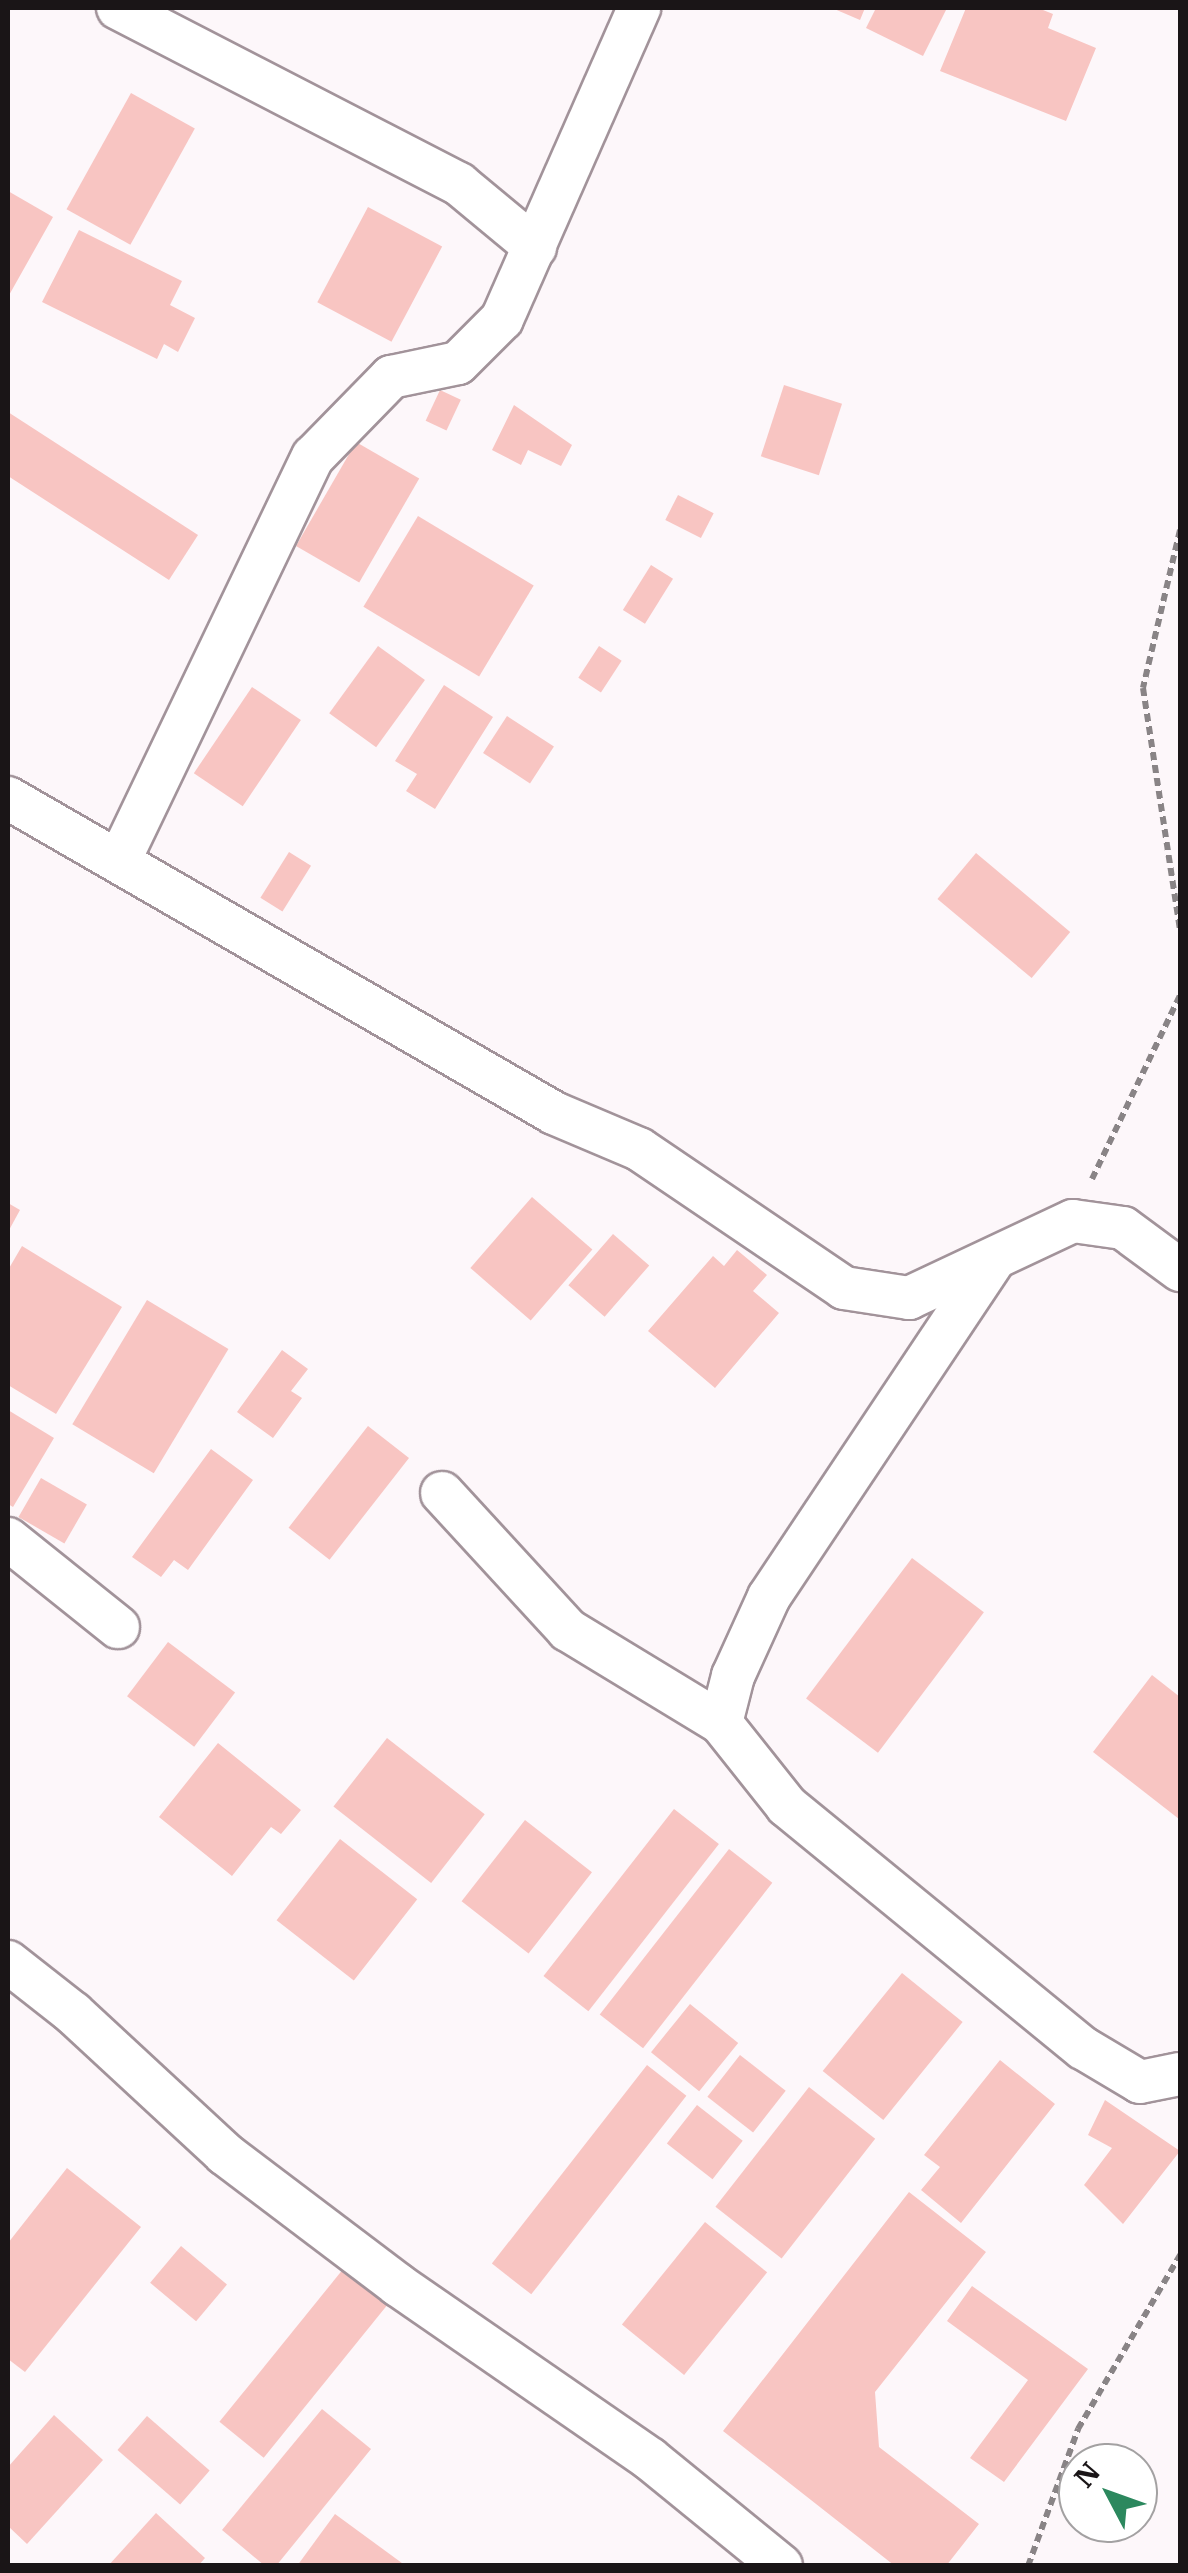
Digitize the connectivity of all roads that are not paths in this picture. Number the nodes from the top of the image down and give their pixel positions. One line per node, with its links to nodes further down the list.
1 (118, 8): 3 (street)
2 (639, 8): 3 (street)
3 (535, 248): 5 (street)
4 (8, 798): 5 (street)
5 (120, 859): 6 (street)
6 (994, 1260): 7 (street); 11 (street)
7 (1180, 1270)
8 (442, 1492): 11 (street)
9 (8, 1539): 10 (street)
10 (118, 1627)
11 (722, 1723): 13 (street)
12 (8, 1962): 14 (street)
13 (1180, 2074)
14 (781, 2566)

